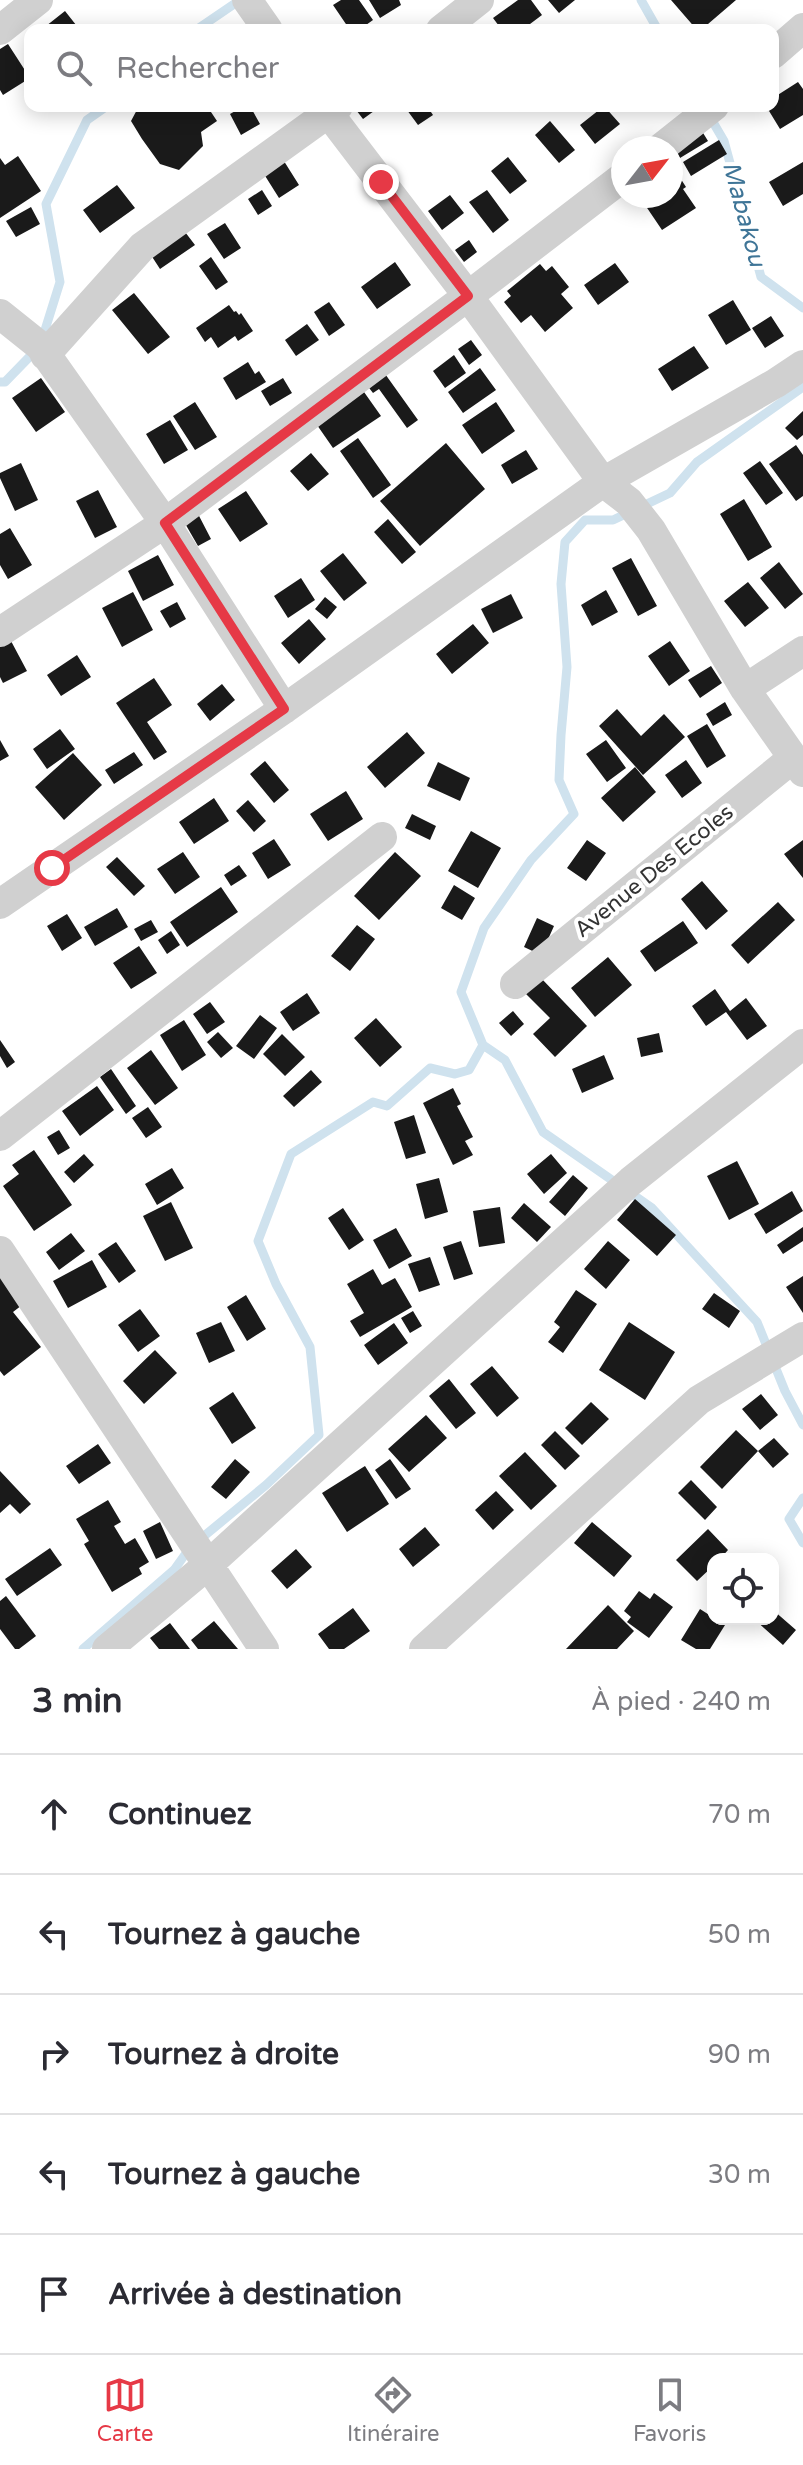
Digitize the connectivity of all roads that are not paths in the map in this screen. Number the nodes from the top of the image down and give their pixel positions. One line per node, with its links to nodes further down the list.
1 (38, 0): 5 (street)
2 (479, 0): 3 (street)
3 (449, 24)
4 (803, 28): 6 (street)
5 (0, 30)
6 (779, 49)
7 (325, 112): 14 (street)
8 (333, 112): 12 (street)
9 (704, 114): 10 (street)
10 (676, 136)
11 (611, 186): 12 (street)
12 (468, 296): 16 (street); 17 (street)
13 (0, 314): 14 (street)
14 (45, 355): 17 (street)
15 (803, 365): 16 (street)
16 (603, 482): 20 (street); 21 (street)
17 (165, 523): 18 (street); 21 (street)
18 (0, 632)
19 (803, 651): 20 (street)
20 (745, 689): 22 (street)
21 (284, 709): 24 (street)
22 (798, 765): 25 (street, Avenue Des Ecoles)
23 (382, 837): 27 (street)
24 (0, 904)
25 (515, 984)
26 (803, 1044): 30 (street)
27 (0, 1136)
28 (0, 1251): 30 (street)
29 (803, 1337): 33 (street)
30 (209, 1564): 31 (street); 32 (street)
31 (107, 1649)
32 (264, 1649)
33 (424, 1649)

